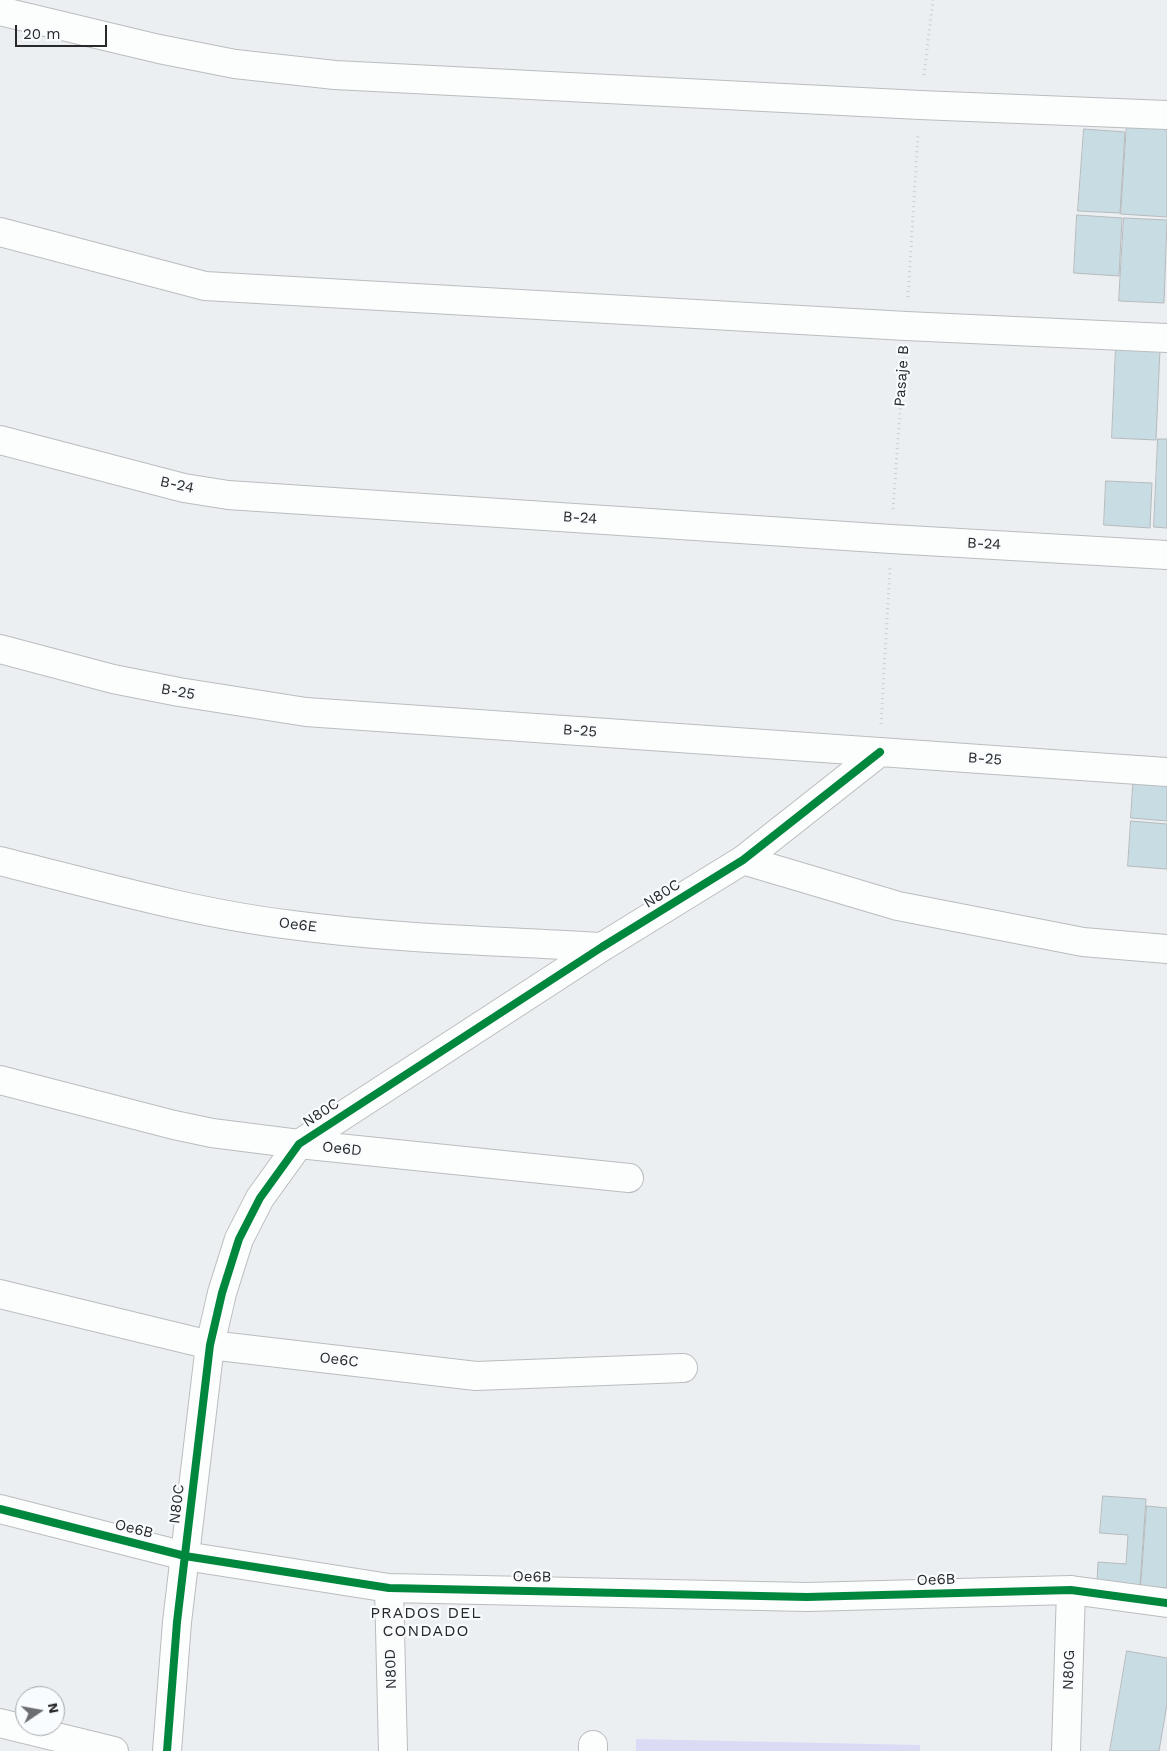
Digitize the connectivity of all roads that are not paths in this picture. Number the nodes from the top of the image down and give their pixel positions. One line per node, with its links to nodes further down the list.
1 (0, 11): 2 (street)
2 (1167, 115)
3 (0, 232): 4 (street)
4 (1167, 338)
5 (0, 440): 6 (street, B-24)
6 (1167, 555)
7 (0, 649): 8 (street, B-25)
8 (880, 752): 9 (street, B-25); 10 (street, N80C)
9 (1167, 772)
10 (744, 860): 12 (street, N80C); 13 (street)
11 (0, 861): 12 (street, Oe6E)
12 (602, 947): 15 (street, N80C)
13 (1167, 949)
14 (0, 1080): 15 (street, Oe6D)
15 (299, 1144): 16 (street, Oe6D); 18 (street, N80C)
16 (629, 1178)
17 (0, 1294): 18 (street, Oe6C)
18 (210, 1345): 19 (street, Oe6C); 21 (street, N80C)
19 (684, 1368)
20 (0, 1509): 21 (street, Oe6B)
21 (185, 1556): 22 (street, Oe6B); 27 (street, N80C)
22 (389, 1588): 23 (street, Oe6B); 28 (street, N80D)
23 (1071, 1590): 24 (street, Oe6B); 29 (street, N80G)
24 (1167, 1603)
25 (0, 1723): 26 (street)
26 (114, 1751)
27 (167, 1751)
28 (394, 1751)
29 (1066, 1751)

